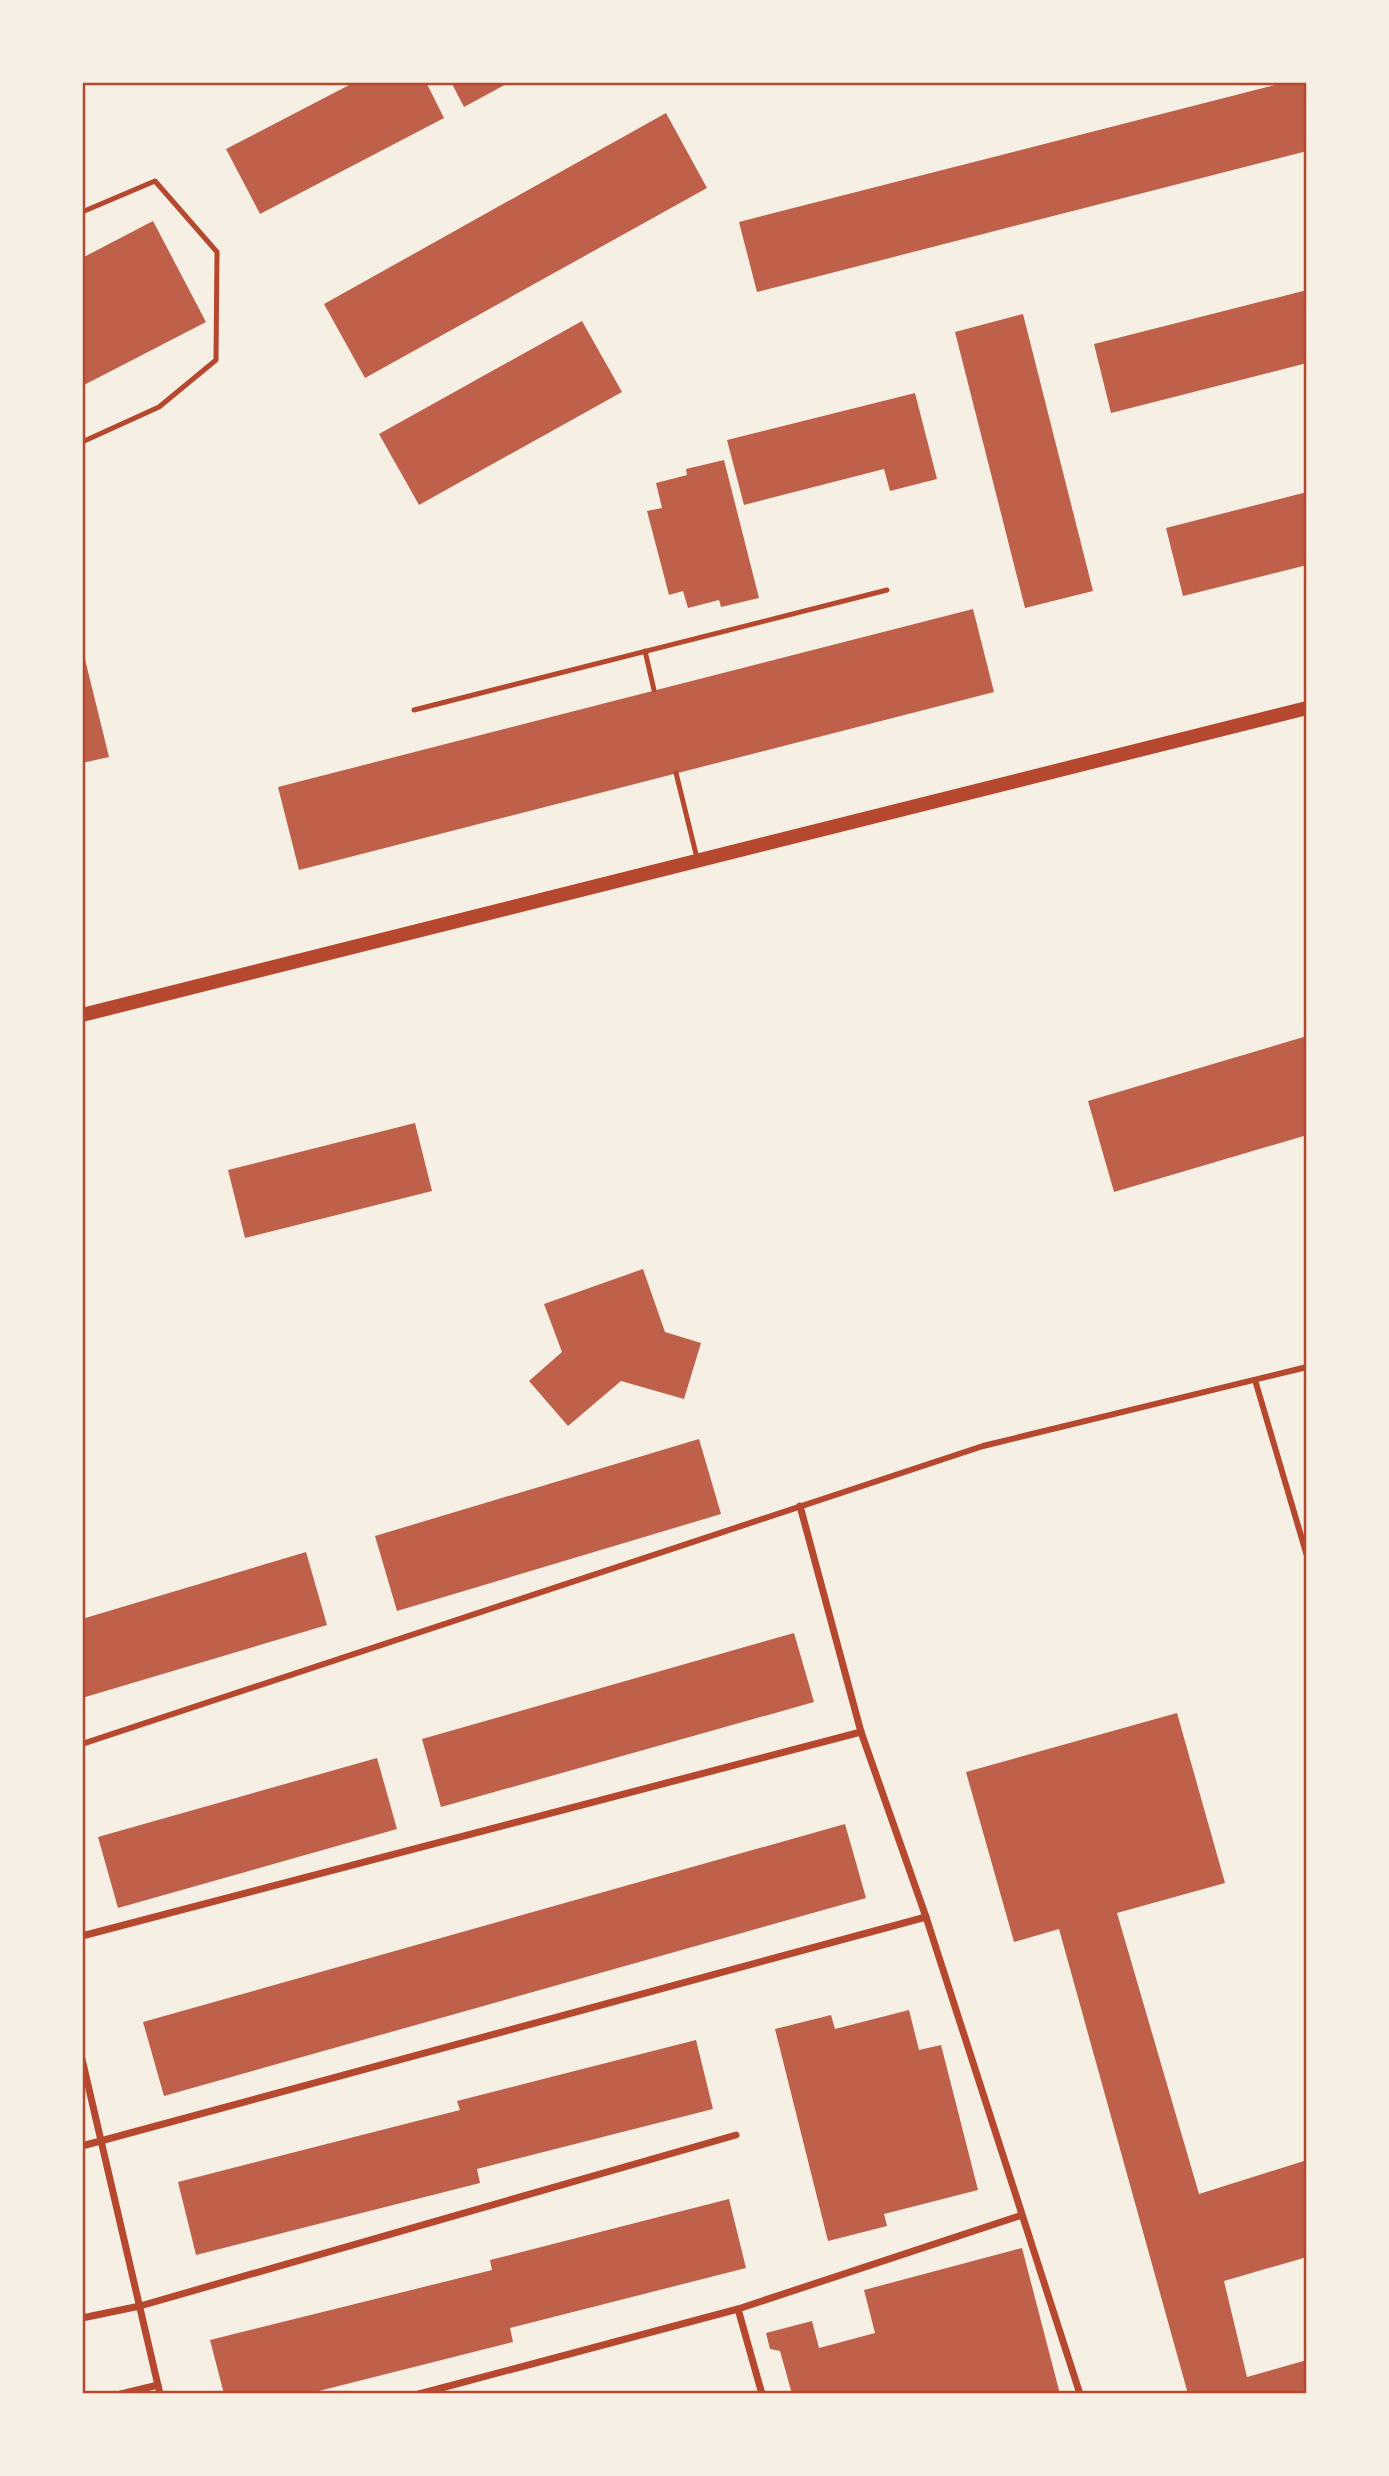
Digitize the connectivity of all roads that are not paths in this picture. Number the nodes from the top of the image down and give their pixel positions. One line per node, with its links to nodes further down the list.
1 (82, 212): 2 (lane)
2 (82, 442)
3 (887, 590): 4 (lane)
4 (645, 651): 5 (lane); 7 (lane)
5 (654, 691)
6 (1307, 708): 9 (main road)
7 (414, 710)
8 (676, 773): 9 (lane)
9 (698, 861): 10 (main road)
10 (82, 1014)
11 (1307, 1367): 12 (street)
12 (1255, 1380): 13 (street); 14 (street)
13 (800, 1506): 15 (street); 16 (street)
14 (1307, 1556)
15 (861, 1732): 17 (street); 18 (street)
16 (82, 1745)
17 (926, 1917): 21 (street); 23 (street)
18 (82, 1936)
19 (82, 2059): 21 (street)
20 (736, 2135): 24 (street)
21 (102, 2142): 22 (street); 24 (street)
22 (82, 2146)
23 (1022, 2216): 25 (street); 32 (street)
24 (140, 2306): 26 (street); 27 (street)
25 (738, 2309): 30 (street); 31 (street)
26 (82, 2318)
27 (158, 2385): 28 (street); 29 (street)
28 (121, 2394)
29 (160, 2394)
30 (419, 2394)
31 (762, 2394)
32 (1080, 2394)

